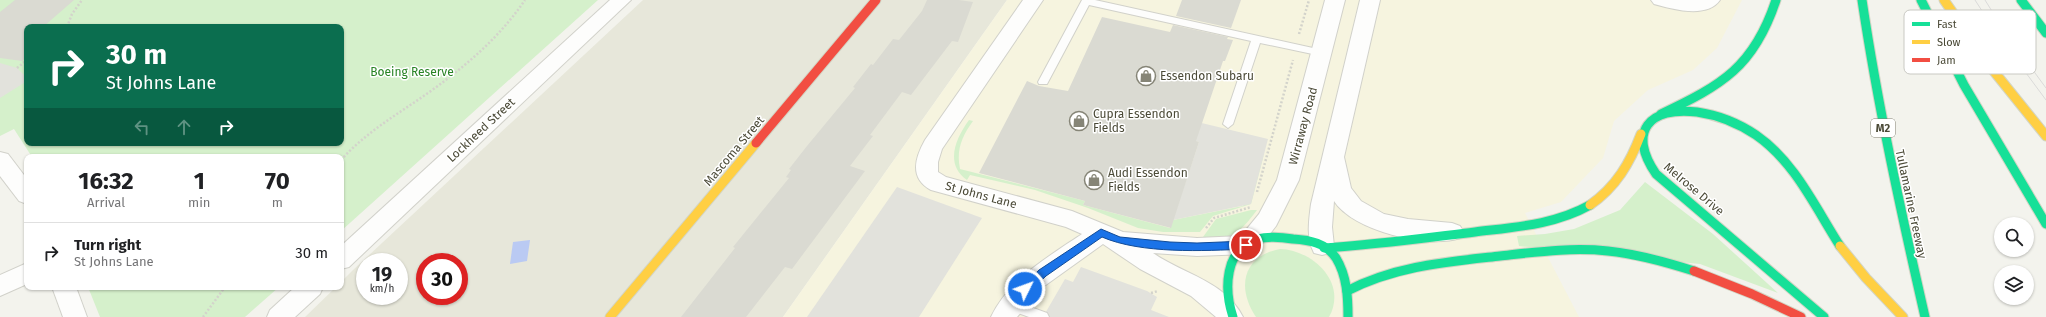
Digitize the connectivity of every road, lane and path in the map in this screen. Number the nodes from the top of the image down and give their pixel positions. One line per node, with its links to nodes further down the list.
1 (82, 0): 21 (path)
2 (525, 0): 37 (path)
3 (621, 0): 48 (street, Lockheed Street)
4 (876, 0): 59 (main road, Mascoma Street)
5 (1033, 0): 45 (street, St Johns Lane)
6 (1309, 0): 24 (path)
7 (1335, 0): 25 (street, Wirraway Road)
8 (1370, 0): 26 (street)
9 (1662, 0): 10 (street)
10 (1710, 0)
11 (1776, 0): 32 (main road)
12 (1862, 0): 66 (main road, Tullamarine Freeway / M2)
13 (1921, 0): 17 (main road)
14 (1944, 0): 18 (main road)
15 (2021, 0): 19 (main road)
16 (1084, 1): 23 (lane); 31 (lane)
17 (1926, 10)
18 (1951, 10)
19 (2029, 10)
20 (2036, 20): 22 (main road)
21 (68, 24)
22 (2046, 33)
23 (1256, 39): 24 (lane); 33 (lane)
24 (1296, 47): 25 (lane); 40 (path)
25 (1324, 49): 26 (street); 46 (street, Wirraway Road)
26 (1358, 53): 36 (street)
27 (24, 62): 28 (path)
28 (17, 68)
29 (1959, 74): 42 (main road)
30 (1996, 74): 35 (main road)
31 (1043, 82)
32 (1661, 114): 34 (main road); 65 (main road)
33 (1228, 124)
34 (1643, 129): 44 (main road); 64 (main road, Melrose Drive)
35 (2046, 136)
36 (1334, 155): 44 (street); 47 (street)
37 (344, 157)
38 (0, 160): 39 (street)
39 (24, 191)
40 (1255, 199)
41 (1253, 206): 43 (path)
42 (2046, 224)
43 (1203, 231)
44 (1464, 233): 47 (main road)
45 (1110, 237): 46 (street, St Johns Lane); 55 (street); 61 (street, St Johns Lane)
46 (1248, 243): 47 (main road); 61 (main road)
47 (1323, 247): 54 (main road)
48 (344, 257)
49 (24, 274): 50 (street)
50 (0, 286)
51 (65, 290): 56 (street)
52 (223, 290): 57 (path)
53 (308, 290): 58 (street)
54 (1347, 291): 62 (main road); 63 (main road)
55 (1007, 311): 60 (lane)
56 (75, 317)
57 (203, 317)
58 (279, 317)
59 (610, 317)
60 (1043, 317)
61 (1232, 317)
62 (1348, 317)
63 (1801, 317)
64 (1824, 317)
65 (1903, 317)
66 (1925, 317)

